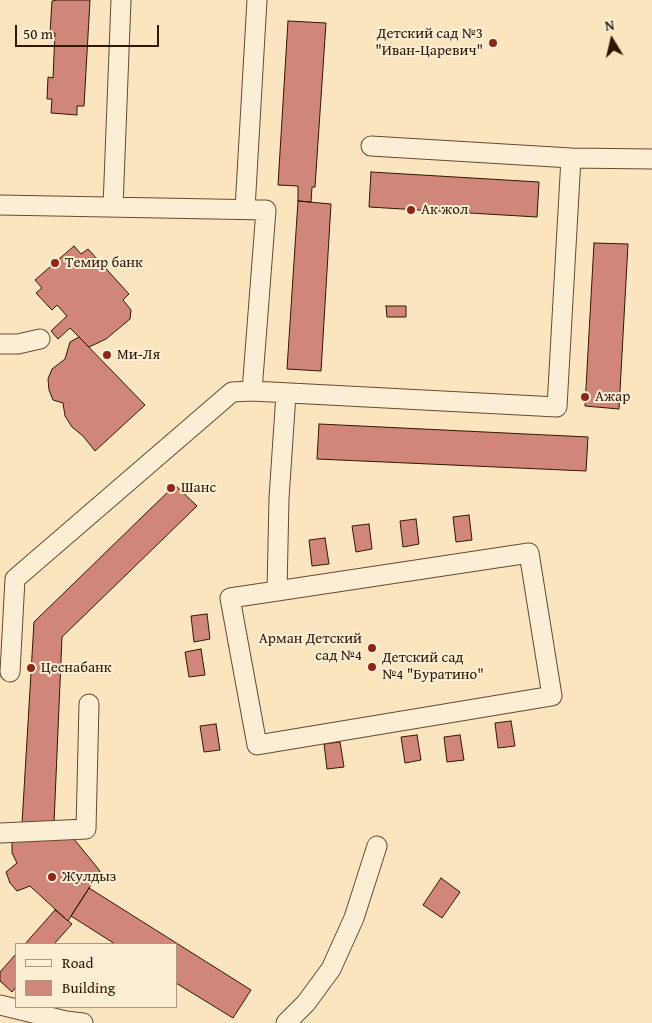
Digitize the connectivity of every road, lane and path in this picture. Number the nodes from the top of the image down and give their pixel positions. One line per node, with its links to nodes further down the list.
1 (121, 0): 7 (lane)
2 (257, 0): 8 (lane)
3 (371, 146): 4 (lane)
4 (571, 158): 5 (lane); 12 (lane)
5 (652, 159)
6 (0, 205): 7 (lane)
7 (113, 207): 8 (lane)
8 (245, 209): 11 (lane)
9 (40, 339): 10 (lane)
10 (0, 344)
11 (252, 391): 12 (lane); 14 (lane)
12 (286, 394): 13 (lane)
13 (277, 591): 13 (lane)
14 (10, 672)
15 (89, 704): 16 (lane)
16 (0, 833)
17 (377, 846): 20 (lane)
18 (0, 1006): 19 (lane)
19 (83, 1023)
20 (286, 1023)

